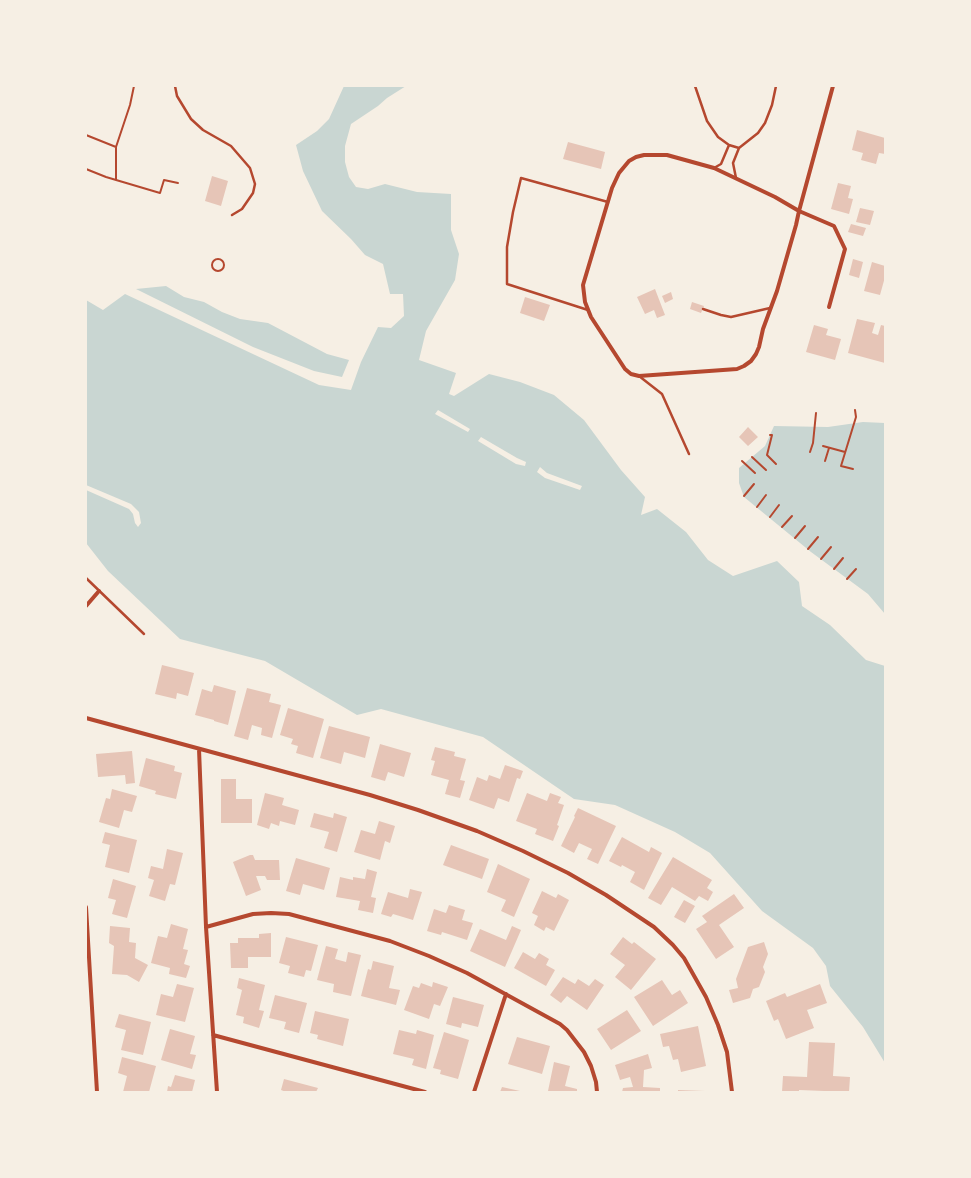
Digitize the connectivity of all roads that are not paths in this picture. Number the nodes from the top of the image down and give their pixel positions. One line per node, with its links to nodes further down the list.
1 (175, 86): 11 (lane)
2 (695, 86): 5 (lane)
3 (776, 86): 6 (lane)
4 (833, 86): 10 (street)
5 (729, 145): 6 (lane); 7 (lane)
6 (739, 148): 8 (lane)
7 (714, 168): 8 (street); 9 (street)
8 (736, 178): 10 (street)
9 (608, 202): 15 (street); 15 (lane)
10 (799, 211): 12 (street); 13 (street)
11 (232, 215)
12 (829, 307)
13 (771, 308): 14 (lane); 16 (street)
14 (703, 309)
15 (588, 310): 16 (street)
16 (639, 376): 17 (lane)
17 (689, 454)
18 (86, 578): 19 (lane)
19 (99, 590): 20 (street); 21 (lane)
20 (86, 606)
21 (144, 634)
22 (86, 718): 23 (street)
23 (199, 749): 25 (street); 33 (street)
24 (86, 907): 28 (street)
25 (206, 927): 26 (street); 27 (street)
26 (506, 994): 31 (street); 32 (street)
27 (213, 1035): 29 (street); 30 (street)
28 (97, 1092)
29 (217, 1092)
30 (425, 1092)
31 (474, 1092)
32 (597, 1092)
33 (732, 1092)

